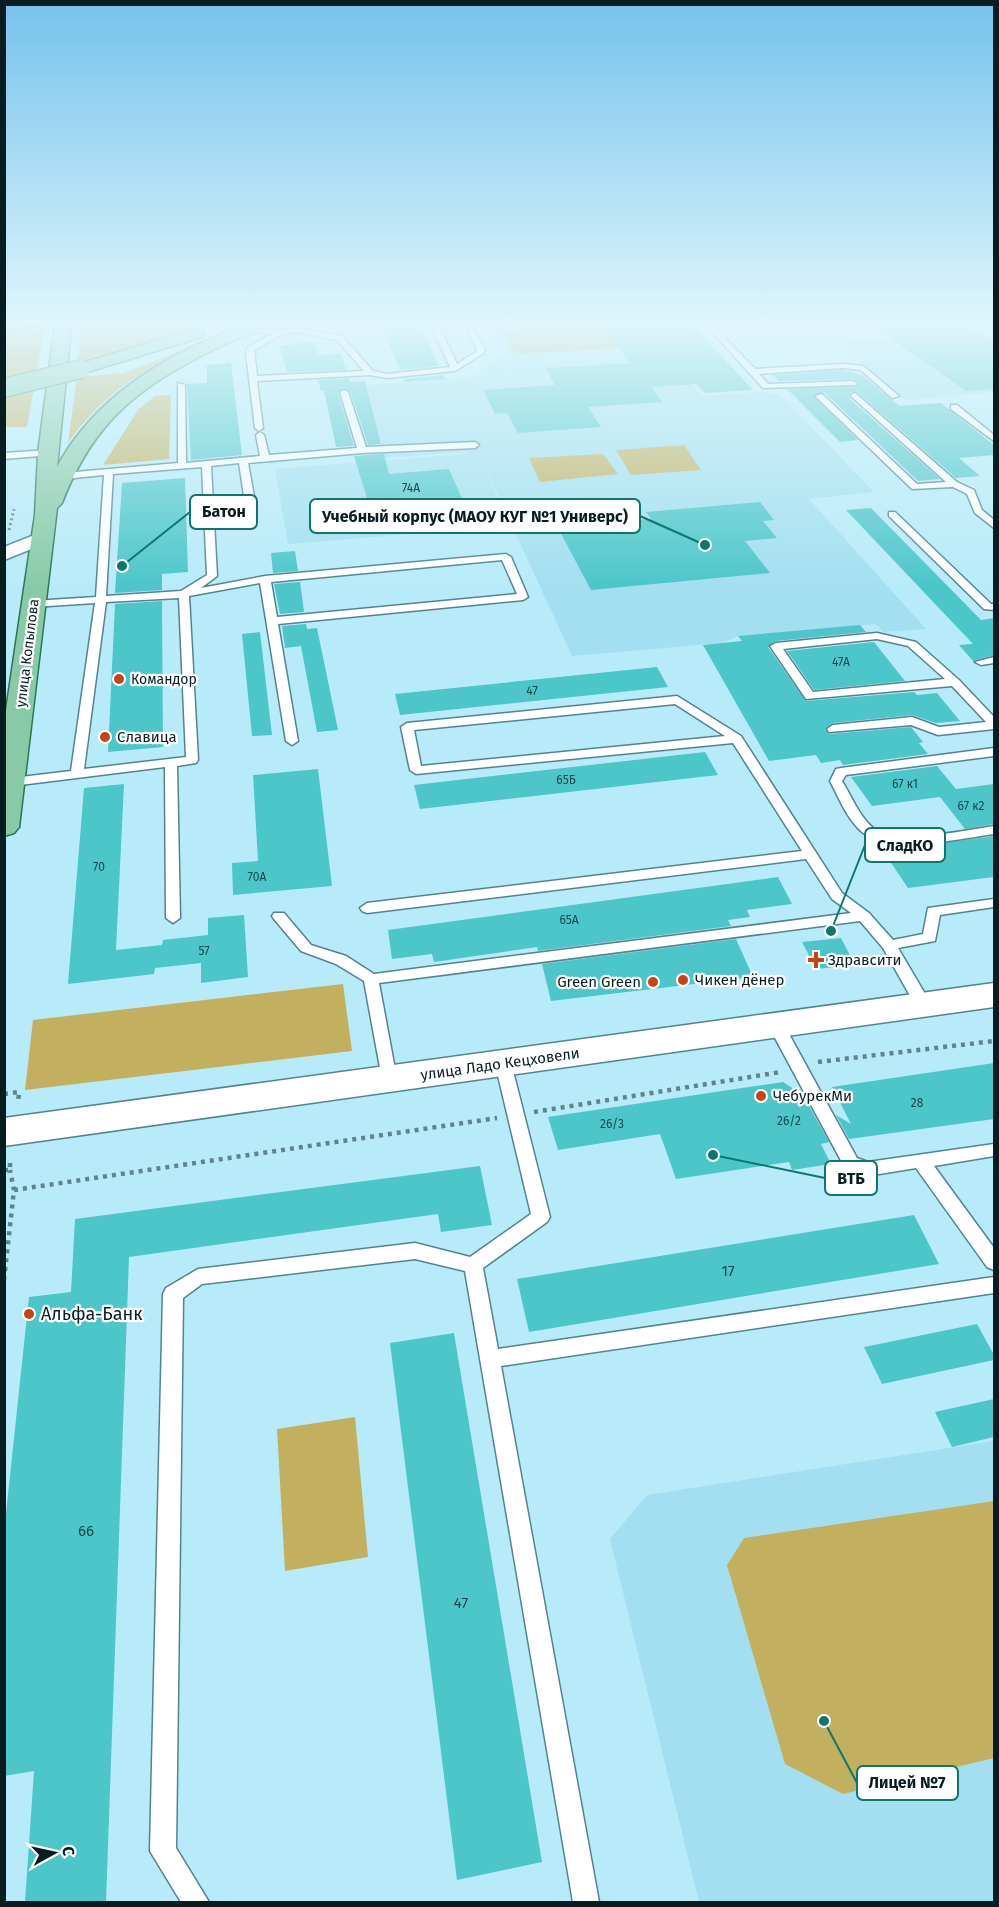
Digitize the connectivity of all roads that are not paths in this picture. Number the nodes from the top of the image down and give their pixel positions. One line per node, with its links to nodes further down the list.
1 (53, 409): 12 (main road, улица Копылова)
2 (112, 409): 19 (main road, улица Копылова)
3 (182, 409): 17 (lane)
4 (257, 409): 14 (lane)
5 (349, 409): 11 (lane)
6 (833, 409): 20 (lane)
7 (871, 409): 20 (lane)
8 (956, 409): 9 (lane)
9 (994, 439)
10 (475, 445): 11 (lane)
11 (362, 450): 14 (lane)
12 (48, 453): 13 (lane); 23 (main road, улица Копылова)
13 (4, 456)
14 (265, 458): 15 (lane)
15 (243, 460): 16 (lane); 21 (lane)
16 (206, 463): 17 (lane); 30 (lane)
17 (182, 465): 18 (lane)
18 (109, 471): 19 (lane); 31 (lane)
19 (64, 476): 23 (main road, улица Копылова)
20 (954, 484): 24 (lane)
21 (250, 502)
22 (891, 514): 33 (lane)
23 (46, 515): 25 (main road, улица Копылова)
24 (994, 525)
25 (42, 538): 26 (street); 28 (main road, улица Копылова)
26 (4, 554)
27 (4, 565): 28 (street)
28 (38, 570): 32 (main road, улица Копылова)
29 (265, 579): 30 (lane); 34 (lane); 34 (lane)
30 (184, 594): 31 (lane); 45 (lane)
31 (101, 598): 32 (lane); 46 (lane)
32 (33, 604): 47 (main road, улица Копылова)
33 (994, 607)
34 (272, 621): 43 (lane)
35 (994, 660): 36 (lane)
36 (981, 662)
37 (955, 682): 37 (lane); 39 (lane)
38 (994, 708): 39 (lane)
39 (981, 710): 40 (lane)
40 (994, 725): 41 (lane)
41 (833, 729)
42 (737, 739): 42 (lane); 50 (lane)
43 (292, 741)
44 (994, 752): 49 (lane)
45 (171, 762): 46 (lane); 55 (lane)
46 (77, 772): 47 (lane)
47 (7, 782): 48 (main road, улица Копылова)
48 (4, 827)
49 (994, 830)
50 (812, 854): 52 (lane); 54 (lane)
51 (994, 903): 56 (lane)
52 (367, 908)
53 (279, 916): 57 (lane)
54 (864, 916): 56 (lane); 57 (lane)
55 (173, 918)
56 (889, 945): 59 (lane)
57 (371, 979): 62 (lane)
58 (994, 994): 59 (main road, улица Ладо Кецховели)
59 (923, 1004): 60 (main road, улица Ладо Кецховели)
60 (776, 1025): 61 (main road, улица Ладо Кецховели); 65 (lane)
61 (503, 1063): 62 (main road, улица Ладо Кецховели); 67 (lane)
62 (388, 1080): 63 (main road, улица Ладо Кецховели)
63 (11, 1133)
64 (994, 1150): 65 (lane)
65 (921, 1162): 66 (lane)
66 (994, 1262)
67 (473, 1265): 69 (lane); 70 (lane)
68 (994, 1285): 69 (lane)
69 (490, 1359): 71 (lane)
70 (196, 1902)
71 (586, 1902)

